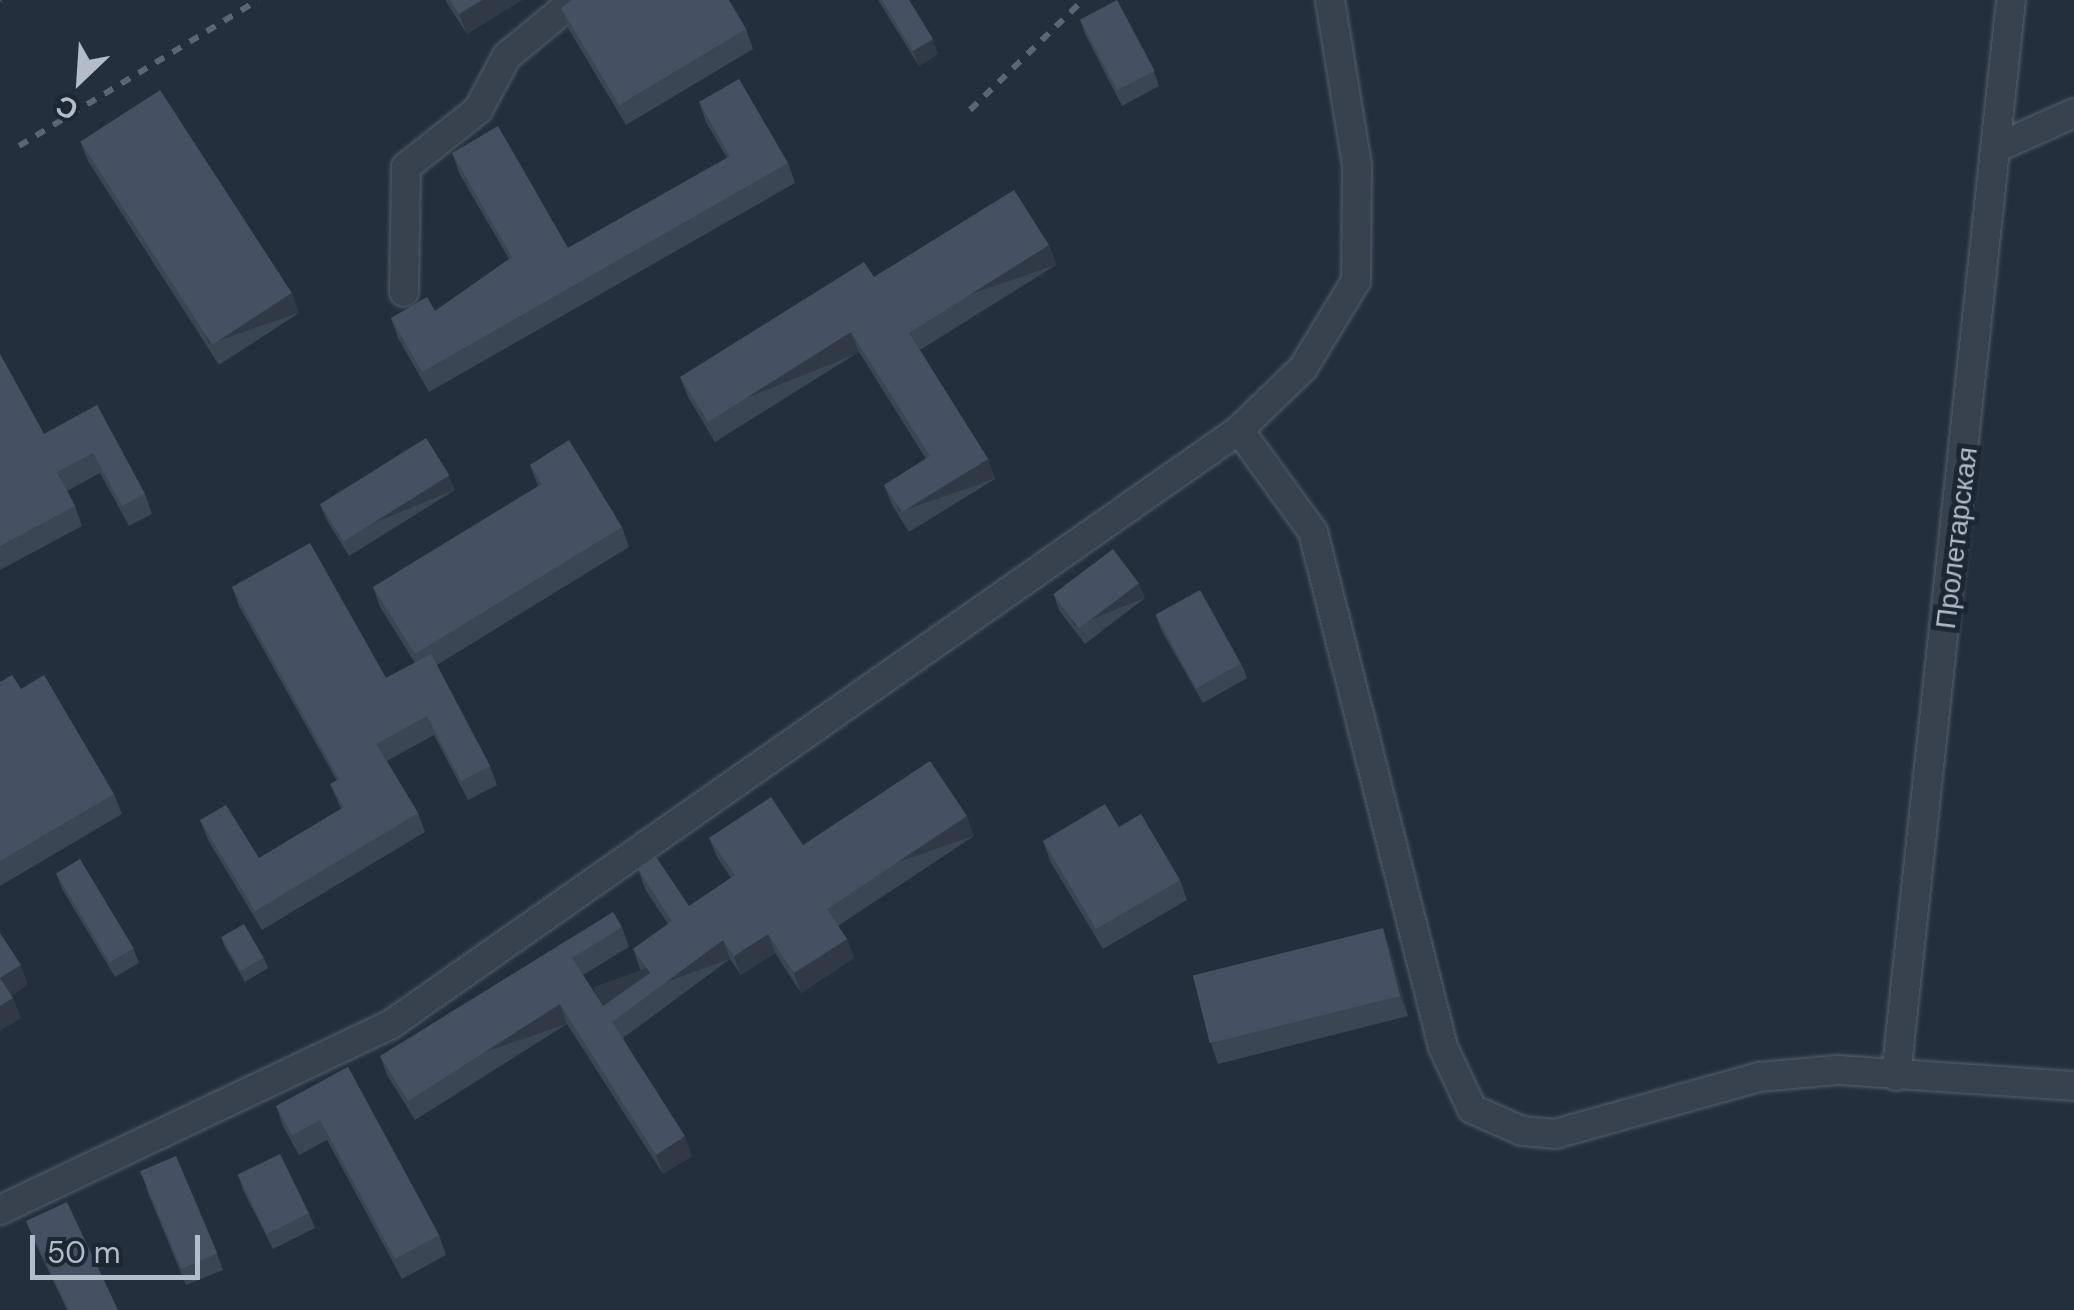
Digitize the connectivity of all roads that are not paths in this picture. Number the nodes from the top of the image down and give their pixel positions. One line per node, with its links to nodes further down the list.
1 (575, 0): 6 (street)
2 (1330, 0): 7 (street)
3 (2012, 0): 5 (street, Пролетарская)
4 (2074, 113): 5 (street)
5 (1996, 148): 8 (street, Пролетарская)
6 (404, 292)
7 (1239, 430): 8 (street); 10 (street)
8 (1896, 1076): 9 (street)
9 (2074, 1086)
10 (0, 1210)

